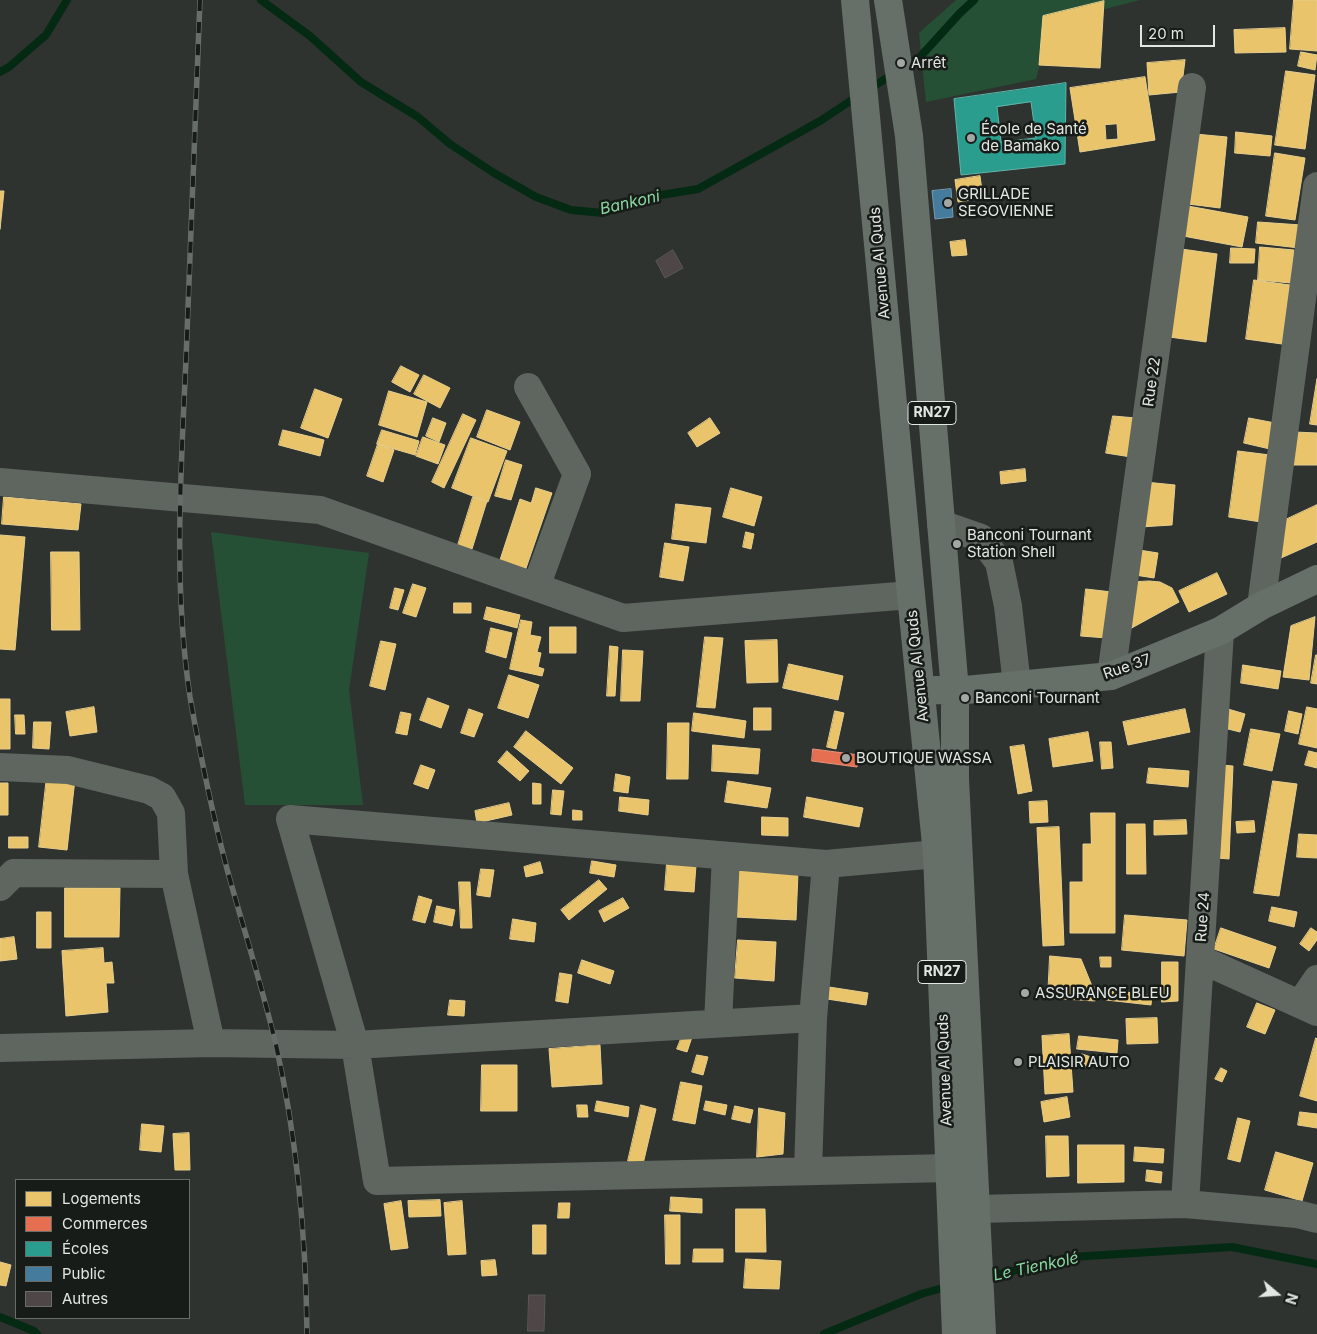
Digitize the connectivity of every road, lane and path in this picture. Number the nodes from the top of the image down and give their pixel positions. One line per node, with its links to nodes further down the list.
1 (855, 0): 10 (main road, Avenue Al Quds / RN27)
2 (888, 0): 7 (main road, Avenue Al Quds / RN27)
3 (1192, 87): 13 (street, Rue 22)
4 (1317, 186): 11 (street)
5 (528, 387): 9 (street)
6 (0, 482): 9 (street)
7 (941, 524): 14 (street); 16 (main road, Avenue Al Quds / RN27)
8 (1317, 579): 11 (main road, Rue 37)
9 (536, 587): 10 (street)
10 (911, 595): 15 (main road, Avenue Al Quds / RN27)
11 (1261, 606): 12 (main road, Rue 37)
12 (1220, 631): 13 (main road, Rue 37); 23 (street, Rue 24)
13 (1111, 676): 14 (main road, Rue 37)
14 (1017, 685): 16 (main road, Rue 37)
15 (920, 689): 16 (main road, Rue 37); 18 (main road, Avenue Al Quds / RN27)
16 (955, 691): 34 (main road, Avenue Al Quds / RN27)
17 (0, 767): 21 (street)
18 (937, 854): 20 (street); 31 (main road, Avenue Al Quds / RN27)
19 (726, 856): 20 (street); 27 (street); 29 (street)
20 (826, 864): 26 (street)
21 (174, 874): 22 (street); 28 (street)
22 (0, 888)
23 (1200, 959): 25 (street); 33 (street, Rue 24)
24 (1317, 979): 25 (street)
25 (1308, 1008)
26 (813, 1018): 27 (street); 32 (street)
27 (718, 1023): 29 (street)
28 (212, 1043): 29 (street); 30 (street)
29 (355, 1046): 32 (street)
30 (0, 1048)
31 (949, 1168): 32 (street); 36 (main road, Avenue Al Quds / RN27)
32 (808, 1171)
33 (1185, 1204): 34 (street); 35 (street)
34 (977, 1210): 37 (main road, Avenue Al Quds / RN27)
35 (1317, 1219)
36 (956, 1334)
37 (982, 1334)

